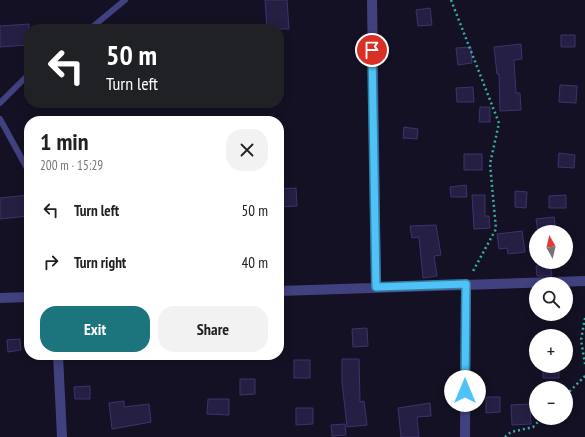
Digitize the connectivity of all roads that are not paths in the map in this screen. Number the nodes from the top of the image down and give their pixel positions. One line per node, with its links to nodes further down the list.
1 (125, 0): 3 (lane)
2 (372, 0): 10 (street)
3 (96, 24)
4 (24, 79): 5 (lane)
5 (0, 103)
6 (0, 119): 7 (lane)
7 (24, 163)
8 (585, 281): 9 (street)
9 (466, 284): 10 (street); 16 (street)
10 (376, 287): 11 (street)
11 (284, 291)
12 (24, 297): 13 (street)
13 (0, 298)
14 (58, 360): 15 (street)
15 (62, 437)
16 (465, 437)

